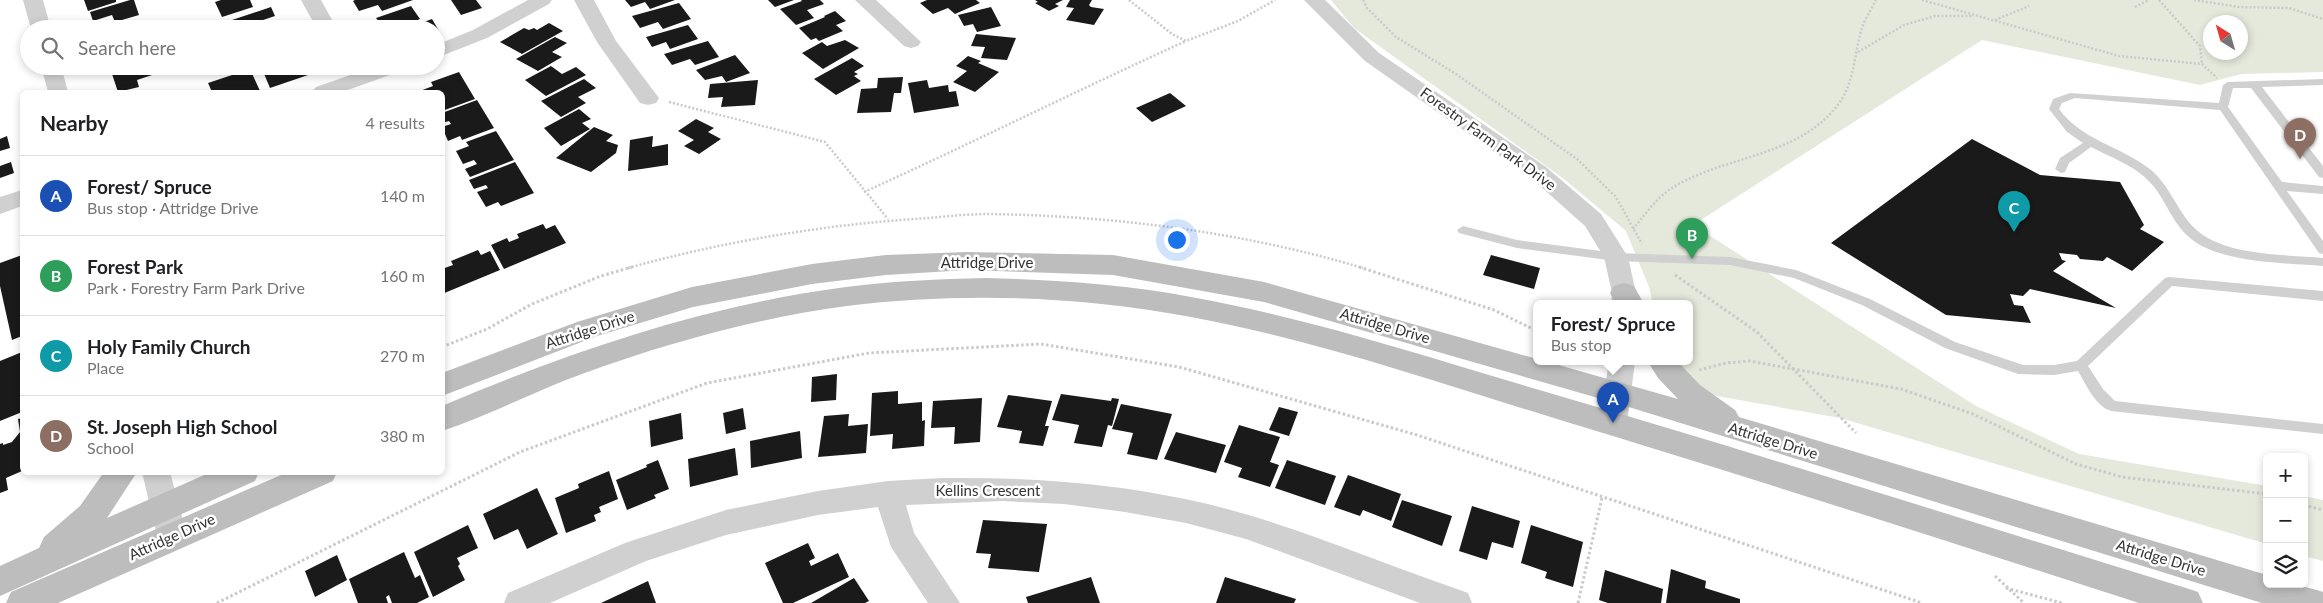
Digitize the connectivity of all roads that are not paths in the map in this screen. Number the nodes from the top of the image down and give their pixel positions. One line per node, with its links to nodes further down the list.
1 (33, 0): 7 (street)
2 (311, 0): 8 (street)
3 (542, 0): 10 (street)
4 (584, 0): 17 (street)
5 (865, 0): 9 (street)
6 (1314, 0): 28 (street, Forestry Farm Park Drive)
7 (39, 20)
8 (322, 20)
9 (911, 42)
10 (445, 48)
11 (53, 75): 15 (street)
12 (349, 75): 16 (street)
13 (2323, 82): 14 (lane)
14 (2254, 84): 18 (lane); 21 (lane)
15 (57, 90)
16 (326, 90)
17 (648, 98)
18 (2223, 106): 19 (lane); 22 (lane)
19 (2090, 143): 20 (lane); 29 (lane)
20 (2061, 169)
21 (2323, 174)
22 (2280, 186): 23 (lane); 27 (lane)
23 (2323, 190)
24 (20, 199): 25 (street)
25 (0, 206)
26 (1463, 230): 28 (lane)
27 (2323, 250)
28 (1616, 257): 31 (street, Forestry Farm Park Drive); 36 (lane)
29 (2323, 262)
30 (2323, 296): 36 (lane)
31 (1624, 300)
32 (1523, 360): 37 (main road, Attridge Drive)
33 (1538, 365): 38 (main road, Attridge Drive)
34 (1622, 365): 38 (street)
35 (1664, 365): 42 (main road)
36 (2081, 365): 41 (lane)
37 (445, 384)
38 (1619, 393): 40 (street); 42 (main road, Attridge Drive)
39 (445, 417): 40 (main road, Attridge Drive)
40 (1613, 423): 55 (main road, Attridge Drive)
41 (2323, 429)
42 (1748, 434): 56 (main road, Attridge Drive)
43 (120, 475): 49 (main road)
44 (157, 475): 48 (street)
45 (240, 475): 48 (main road, Attridge Drive)
46 (313, 475): 48 (main road, Attridge Drive)
47 (888, 493): 51 (street, Kellins Crescent); 53 (street); 54 (street, Kellins Crescent)
48 (169, 522): 49 (main road, Attridge Drive); 52 (main road, Attridge Drive)
49 (32, 566): 50 (main road, Attridge Drive)
50 (0, 580)
51 (528, 601)
52 (23, 603)
53 (946, 603)
54 (1457, 603)
55 (2186, 603)
56 (2311, 603)

